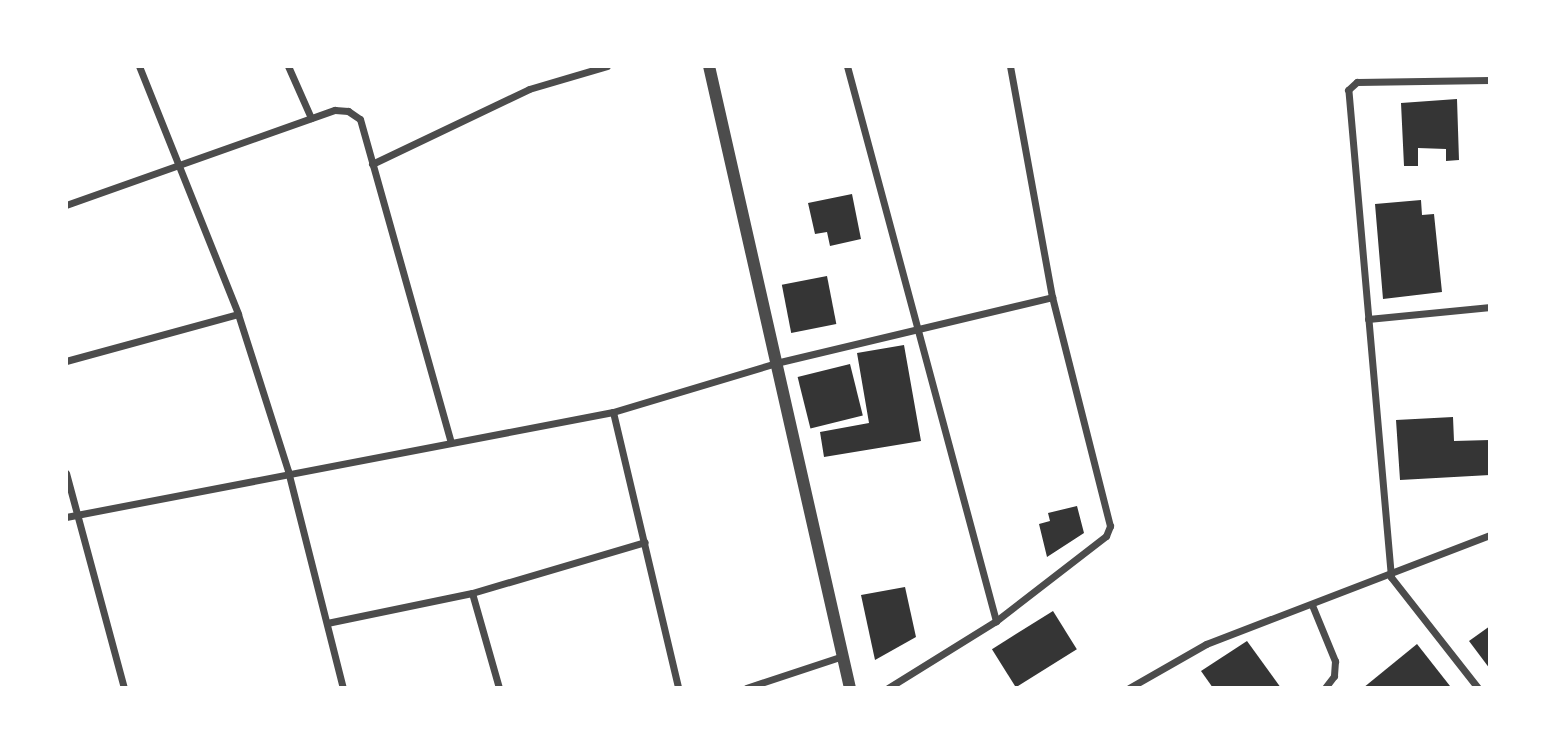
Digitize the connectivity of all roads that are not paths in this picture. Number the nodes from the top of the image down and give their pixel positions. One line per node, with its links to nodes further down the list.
1 (139, 66): 10 (street)
2 (288, 66): 8 (street)
3 (607, 66): 9 (street)
4 (709, 66): 18 (street)
5 (846, 66): 16 (street)
6 (1010, 66): 12 (street)
7 (1489, 80): 15 (street)
8 (311, 118): 9 (street); 10 (street)
9 (372, 164): 20 (street)
10 (177, 168): 11 (street); 14 (street)
11 (66, 205)
12 (1052, 297): 16 (street); 30 (street)
13 (1489, 307): 15 (street)
14 (238, 314): 17 (street); 21 (street)
15 (1368, 319): 27 (street)
16 (913, 327): 18 (street); 30 (street)
17 (66, 361)
18 (780, 362): 19 (street); 32 (street)
19 (613, 412): 20 (street); 26 (street)
20 (451, 442): 21 (street)
21 (288, 471): 23 (street); 31 (street)
22 (66, 473): 23 (street)
23 (78, 514): 24 (street); 33 (street)
24 (66, 517)
25 (1489, 535): 27 (street)
26 (645, 542): 28 (street); 36 (street)
27 (1391, 576): 29 (street); 42 (street)
28 (472, 593): 31 (street); 35 (street)
29 (1312, 606): 40 (street); 41 (street)
30 (996, 621): 39 (street)
31 (327, 623): 34 (street)
32 (843, 656): 37 (street); 38 (street)
33 (124, 688)
34 (343, 688)
35 (499, 688)
36 (678, 688)
37 (746, 688)
38 (850, 688)
39 (888, 688)
40 (1129, 688)
41 (1325, 688)
42 (1478, 688)

